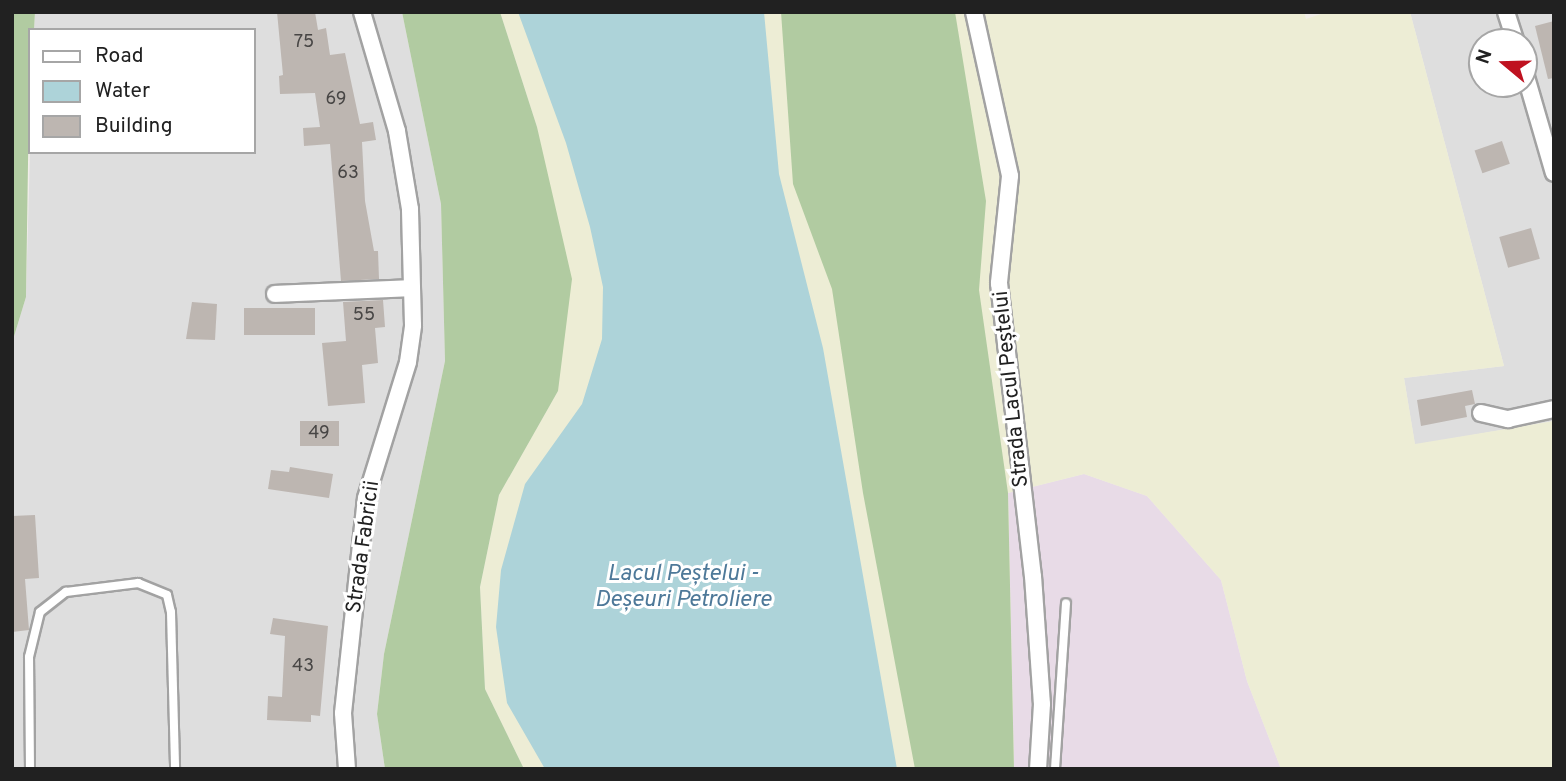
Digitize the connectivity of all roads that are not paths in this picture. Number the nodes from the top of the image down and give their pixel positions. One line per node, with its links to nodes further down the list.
1 (362, 12): 6 (street, Strada Fabricii)
2 (974, 12): 14 (street, Strada Lacul Peștelui)
3 (1536, 98): 4 (street)
4 (1547, 122): 5 (street)
5 (1554, 173)
6 (412, 288): 7 (street); 13 (street, Strada Fabricii)
7 (275, 294)
8 (1554, 409): 9 (street)
9 (1481, 412)
10 (1066, 603): 15 (lane)
11 (30, 769): 12 (lane)
12 (175, 769)
13 (347, 769)
14 (1038, 769)
15 (1055, 769)

